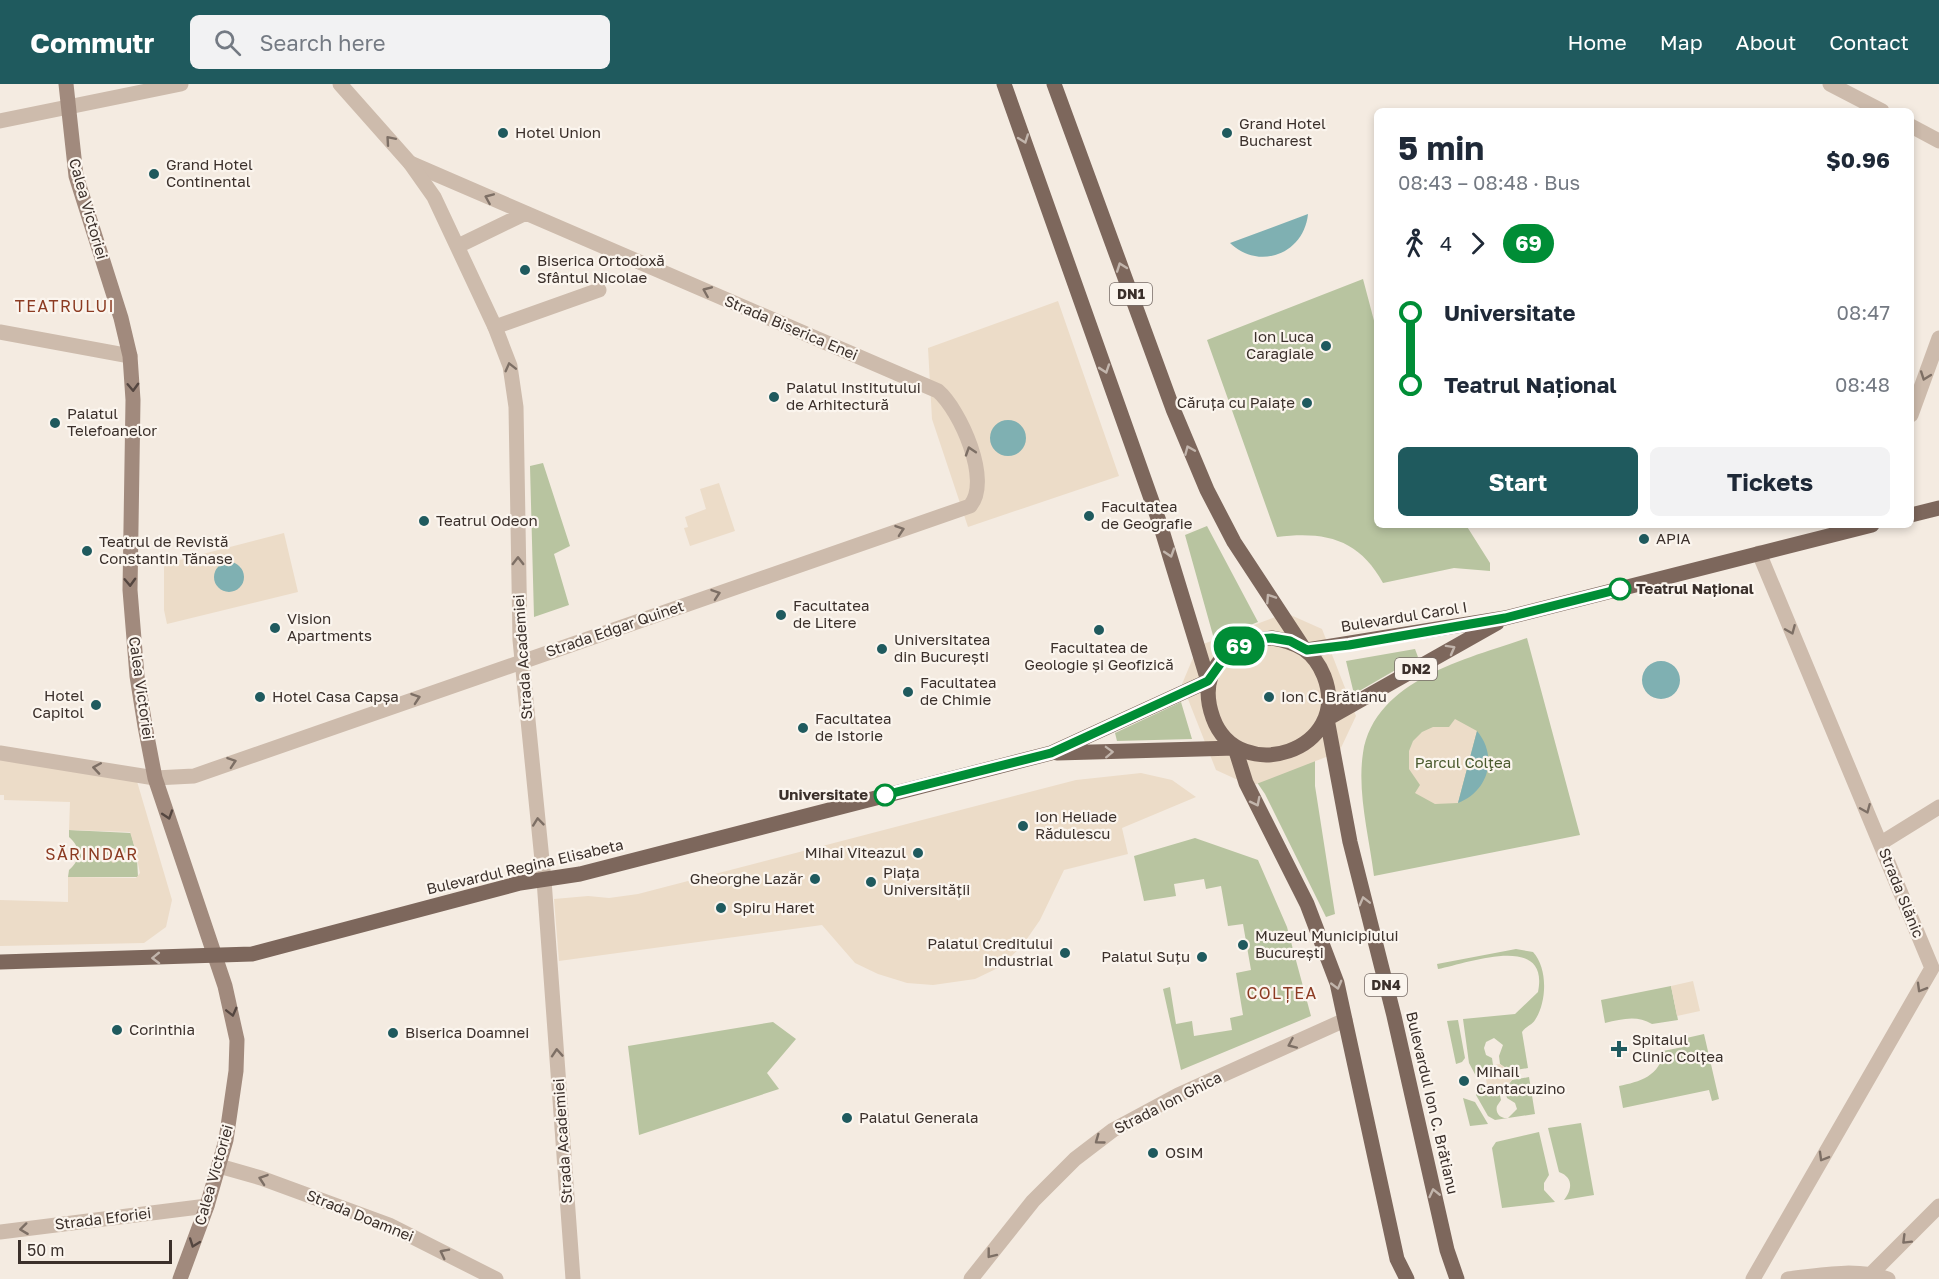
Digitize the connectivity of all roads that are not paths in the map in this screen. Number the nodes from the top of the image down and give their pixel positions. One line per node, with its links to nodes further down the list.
1 (66, 84): 7 (main road, Calea Victoriei)
2 (181, 84): 7 (street)
3 (340, 84): 12 (street, Strada Academiei, one-way to 3)
4 (1004, 84): 29 (main road, one-way to 29)
5 (1054, 84): 27 (main road, DN1, one-way to 5)
6 (1830, 84): 8 (street)
7 (69, 107): 9 (street); 19 (main road, Calea Victoriei)
8 (1876, 108)
9 (0, 121)
10 (1914, 128): 11 (street)
11 (1939, 141)
12 (410, 163): 13 (street, Strada Biserica Enei, one-way to 12); 14 (street, Strada Academiei)
13 (526, 213): 14 (street); 21 (street, Strada Biserica Enei, one-way to 13)
14 (458, 246): 16 (street, Strada Academiei)
15 (599, 290): 16 (street)
16 (495, 327): 28 (street, Strada Academiei, one-way to 16)
17 (0, 332): 19 (street)
18 (1939, 338): 20 (street, one-way to 20)
19 (130, 356): 34 (main road, Calea Victoriei, one-way to 34)
20 (1914, 407)
21 (970, 506): 28 (street, Strada Edgar Quinet, one-way to 21)
22 (1939, 508): 23 (main road)
23 (1914, 514)
24 (1858, 528): 25 (main road, Bulevardul Carol I / DN2)
25 (1759, 553): 26 (main road, Bulevardul Carol I / DN2); 36 (street, Strada Slănic, one-way to 36)
26 (1505, 618): 27 (main road, Bulevardul Carol I / DN2); 30 (main road, Bulevardul Carol I / DN2, one-way to 26)
27 (1305, 649): 29 (main road); 30 (main road, DN4)
28 (522, 662): 34 (street, Strada Edgar Quinet, one-way to 28); 37 (street, Strada Academiei, one-way to 28)
29 (1208, 681): 31 (main road); 33 (main road, Bulevardul Regina Elisabeta)
30 (1327, 719): 31 (main road); 46 (main road, Bulevardul Ion C. Brătianu / DN4, one-way to 30)
31 (1235, 748): 33 (main road, Bulevardul Regina Elisabeta, one-way to 31); 41 (main road, one-way to 41)
32 (0, 753): 34 (street, Strada Edgar Quinet, one-way to 32)
33 (1051, 753): 37 (main road, Bulevardul Regina Elisabeta)
34 (155, 778): 38 (main road, Calea Victoriei, one-way to 38)
35 (1939, 807): 36 (street)
36 (1881, 843): 40 (street, Strada Slănic)
37 (544, 880): 38 (main road, Bulevardul Regina Elisabeta); 51 (street, Strada Academiei, one-way to 37)
38 (214, 957): 39 (main road, Bulevardul Regina Elisabeta, one-way to 39); 42 (main road, Calea Victoriei, one-way to 42)
39 (0, 962)
40 (1936, 965): 57 (street, Strada Slănic, one-way to 57)
41 (1345, 1020): 47 (main road); 52 (street, Strada Ion Ghica, one-way to 52)
42 (219, 1166): 43 (main road, Calea Victoriei); 50 (street, Strada Doamnei, one-way to 42)
43 (207, 1206): 45 (street, Strada Eforiei, one-way to 45); 49 (main road, Calea Victoriei, one-way to 49)
44 (1939, 1206): 48 (street, one-way to 48)
45 (0, 1232)
46 (1447, 1250): 55 (main road, DN4); 56 (main road, DN4)
47 (1397, 1259): 53 (main road); 54 (main road)
48 (1875, 1276): 58 (street); 59 (street)
49 (180, 1279)
50 (496, 1279)
51 (573, 1279)
52 (971, 1279)
53 (1397, 1279)
54 (1407, 1279)
55 (1446, 1279)
56 (1457, 1279)
57 (1753, 1279)
58 (1788, 1279)
59 (1888, 1279)

